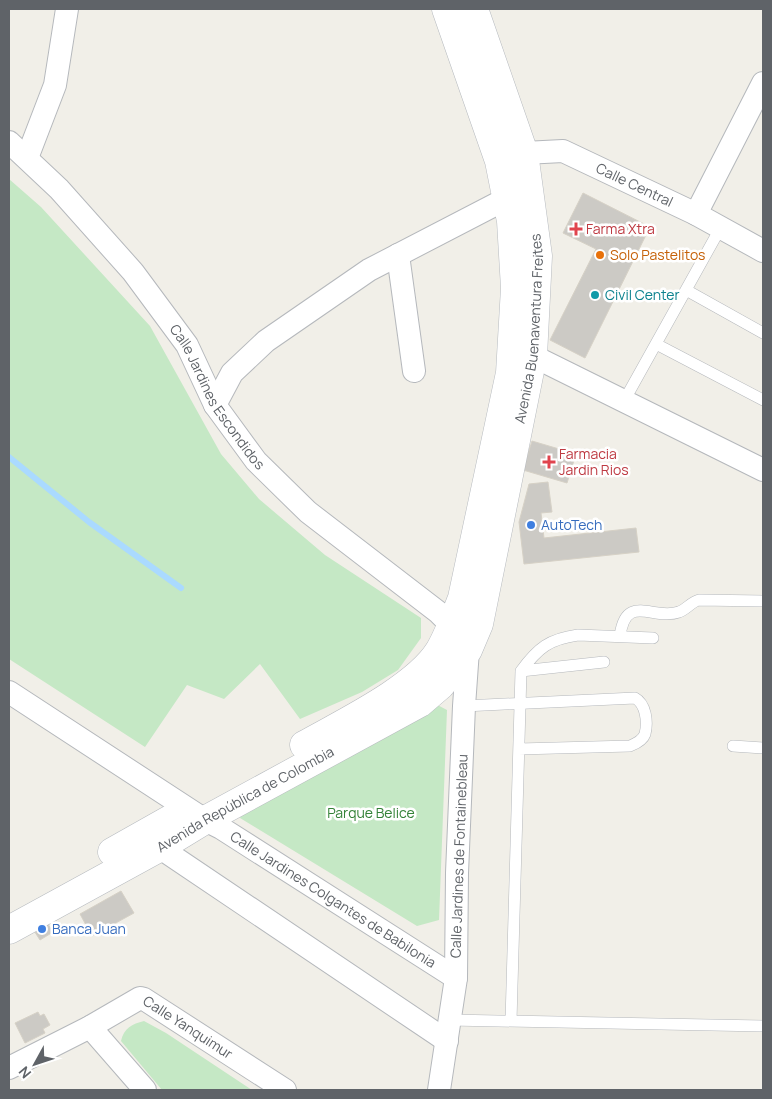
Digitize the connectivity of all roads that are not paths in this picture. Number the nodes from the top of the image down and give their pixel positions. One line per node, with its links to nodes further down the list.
1 (66, 9): 7 (street)
2 (446, 9): 6 (main road, Avenida Buenaventura Freites)
3 (474, 9): 6 (main road, Avenida Buenaventura Freites)
4 (763, 83): 9 (street)
5 (9, 142): 7 (street, Calle Jardines Escondidos)
6 (511, 157): 8 (main road, Avenida Buenaventura Freites); 9 (street, Calle Central); 16 (main road, Avenida Buenaventura Freites)
7 (27, 158): 20 (street, Calle Jardines Escondidos)
8 (506, 199): 12 (street); 23 (main road, Avenida Buenaventura Freites)
9 (696, 214): 10 (street, Calle Central)
10 (721, 227): 11 (street, Calle Central); 13 (lane)
11 (763, 251)
12 (398, 255): 17 (street); 20 (street)
13 (686, 290): 14 (lane); 15 (lane)
14 (763, 332)
15 (656, 344): 18 (lane); 19 (lane)
16 (533, 356): 19 (street); 26 (main road, Avenida Buenaventura Freites)
17 (414, 371)
18 (763, 400)
19 (624, 401): 21 (street)
20 (214, 406): 23 (street, Calle Jardines Escondidos)
21 (763, 470)
22 (763, 601): 24 (lane)
23 (452, 626): 26 (street); 35 (main road, Avenida República de Colombia)
24 (620, 636): 25 (lane); 28 (lane)
25 (653, 638)
26 (468, 650): 31 (street, Calle Jardines de Fontainebleau); 35 (main road, Avenida República de Colombia)
27 (604, 662): 28 (lane)
28 (521, 671): 30 (lane)
29 (9, 692): 35 (street, Calle Jardines Colgantes de Babilonia)
30 (520, 704): 31 (lane); 34 (lane); 34 (lane)
31 (464, 706): 39 (street, Calle Jardines de Fontainebleau)
32 (733, 746): 33 (lane)
33 (763, 748)
34 (519, 749): 40 (lane)
35 (198, 814): 36 (main road, Avenida República de Colombia); 39 (street, Calle Jardines Colgantes de Babilonia)
36 (150, 842): 37 (main road, Avenida República de Colombia); 38 (main road, Avenida República de Colombia); 43 (street)
37 (9, 910)
38 (9, 930)
39 (456, 978): 43 (street, Calle Jardines de Fontainebleau)
40 (511, 1021): 41 (lane); 43 (lane)
41 (763, 1026)
42 (90, 1027): 44 (street, Calle Yanquimur); 45 (street); 46 (street, Calle Yanquimur)
43 (449, 1030): 47 (street, Calle Jardines de Fontainebleau)
44 (9, 1068)
45 (145, 1090)
46 (285, 1090)
47 (439, 1090)

